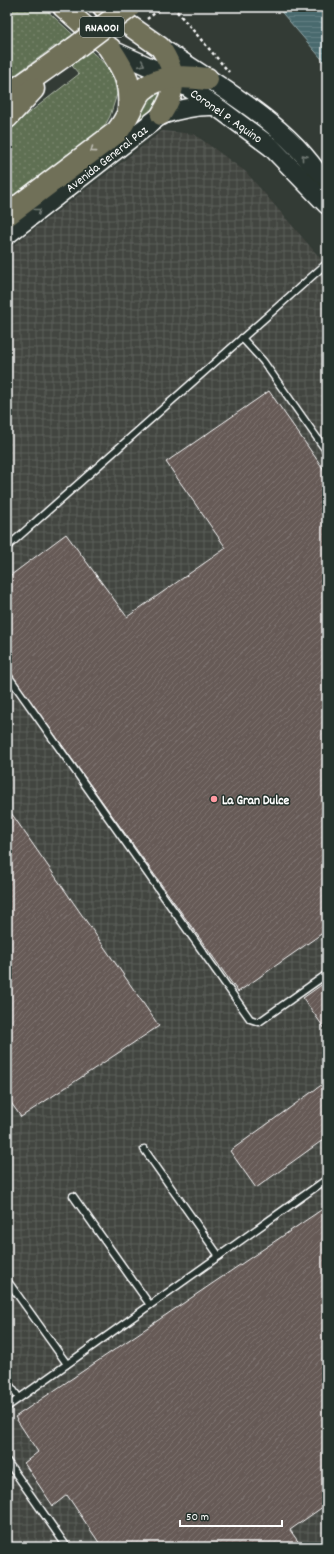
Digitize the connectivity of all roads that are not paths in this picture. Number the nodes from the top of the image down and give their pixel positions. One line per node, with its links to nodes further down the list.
1 (63, 7): 5 (main road)
2 (103, 7): 4 (main road)
3 (129, 7): 6 (highway, RNA001, bridge)
4 (160, 47): 7 (main road); 8 (street, Coronel P. Aquino)
5 (110, 49): 7 (street, Coronel P. Aquino, one-way to 7); 11 (highway)
6 (69, 53): 9 (highway, RNA001); 13 (highway)
7 (174, 78): 8 (highway); 10 (street, Coronel P. Aquino); 11 (highway); 12 (main road)
8 (207, 79): 14 (street, Coronel P. Aquino, one-way to 8)
9 (7, 96)
10 (214, 106): 12 (street, Avenida General Paz); 15 (street, Coronel P. Aquino)
11 (129, 112): 16 (highway, one-way to 16)
12 (161, 115): 17 (street, Avenida General Paz, one-way to 12)
13 (7, 117)
14 (327, 188)
15 (327, 205)
16 (7, 215)
17 (7, 235)
18 (327, 262): 19 (lane)
19 (242, 338): 20 (lane); 21 (lane)
20 (327, 452)
21 (7, 547)
22 (7, 674): 23 (lane)
23 (327, 974)
24 (144, 1149): 27 (lane)
25 (327, 1179): 27 (lane)
26 (73, 1196): 29 (lane)
27 (219, 1256): 29 (lane)
28 (7, 1280): 30 (lane)
29 (150, 1305): 30 (lane)
30 (68, 1364): 32 (lane)
31 (7, 1381): 32 (lane)
32 (19, 1398): 33 (lane)
33 (7, 1407)
34 (7, 1462): 37 (lane)
35 (7, 1544): 36 (lane)
36 (9, 1547)
37 (67, 1547)

